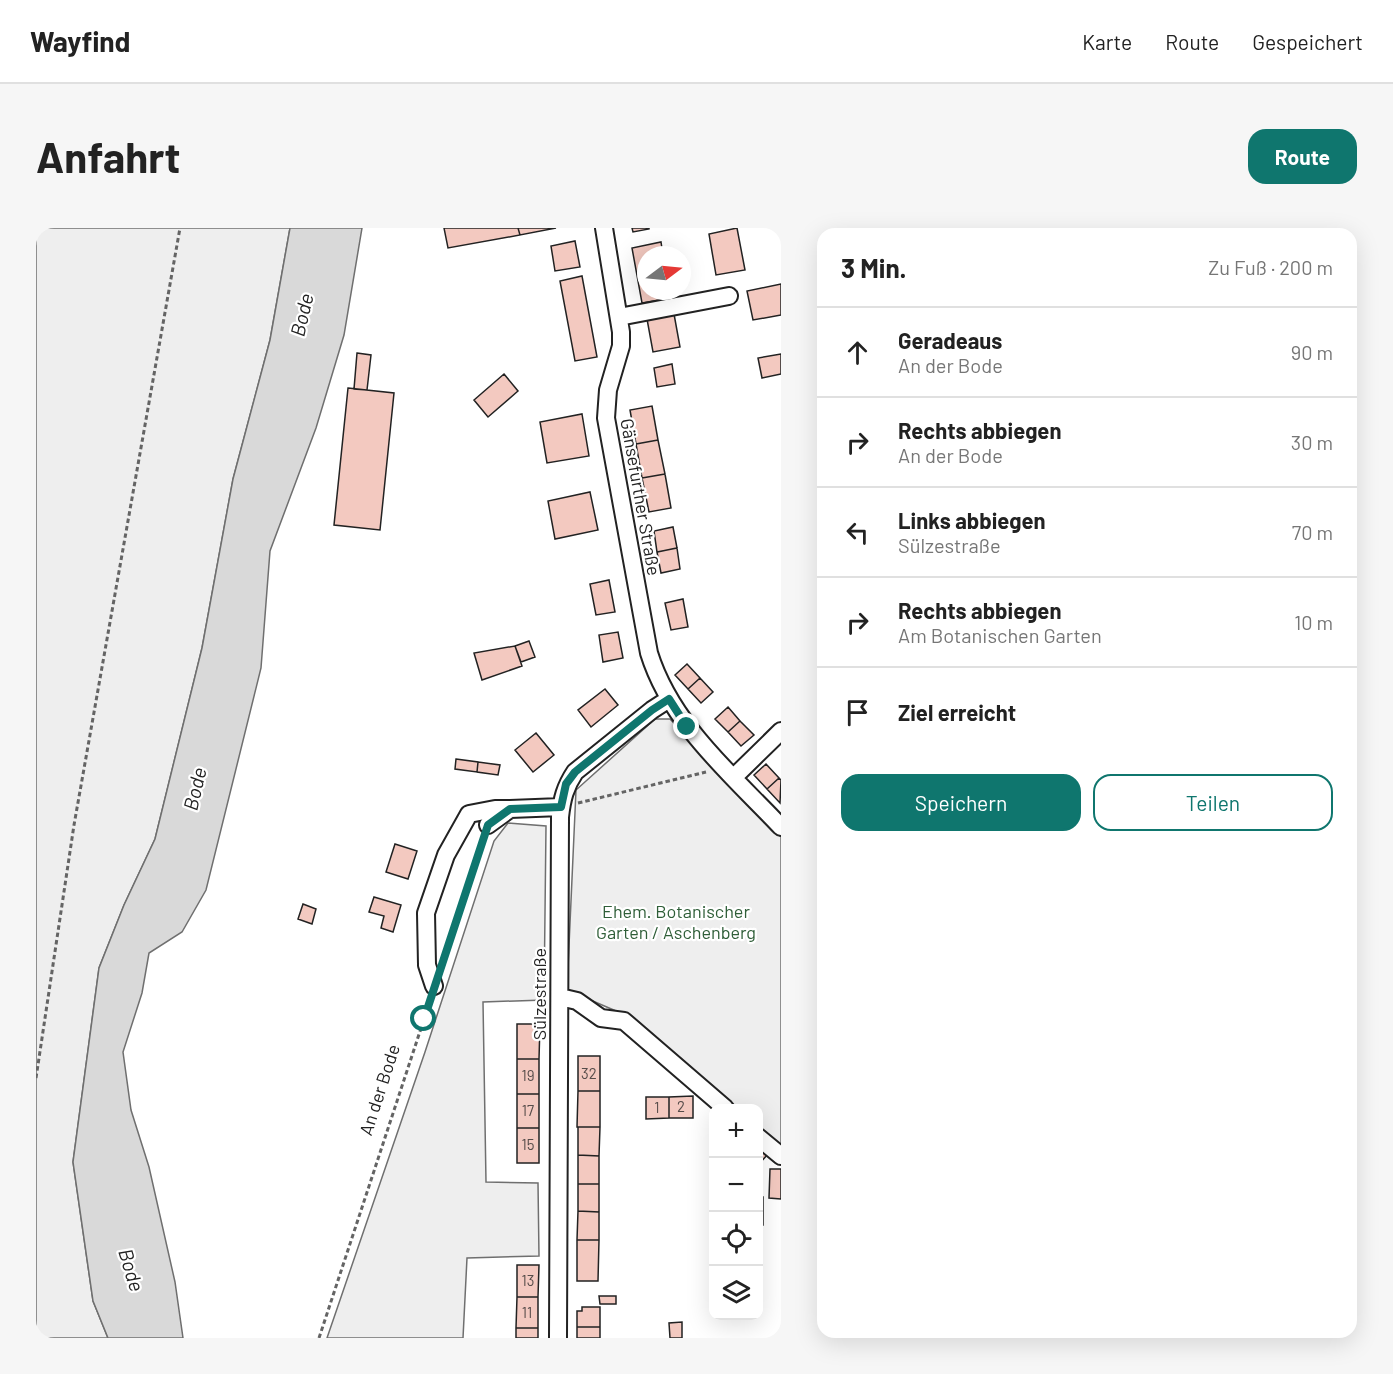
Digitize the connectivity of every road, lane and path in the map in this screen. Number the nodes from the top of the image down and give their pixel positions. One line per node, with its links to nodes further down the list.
1 (180, 228): 14 (path)
2 (604, 228): 4 (street, Gänsefurther Straße)
3 (729, 296): 4 (street)
4 (619, 317): 5 (street, Gänsefurther Straße)
5 (669, 699): 7 (street, Gänsefurther Straße); 8 (street, Sülzestraße)
6 (781, 731): 7 (street)
7 (729, 772): 8 (path); 11 (street, Gänsefurther Straße)
8 (561, 807): 9 (street); 13 (street, Sülzestraße)
9 (510, 809): 10 (street); 12 (street)
10 (488, 825): 12 (path, An der Bode)
11 (781, 827)
12 (434, 986): 18 (path, An der Bode)
13 (560, 997): 15 (street); 19 (street, Sülzestraße)
14 (36, 1078)
15 (720, 1104)
16 (763, 1140): 17 (street)
17 (781, 1156)
18 (319, 1338)
19 (558, 1338)

